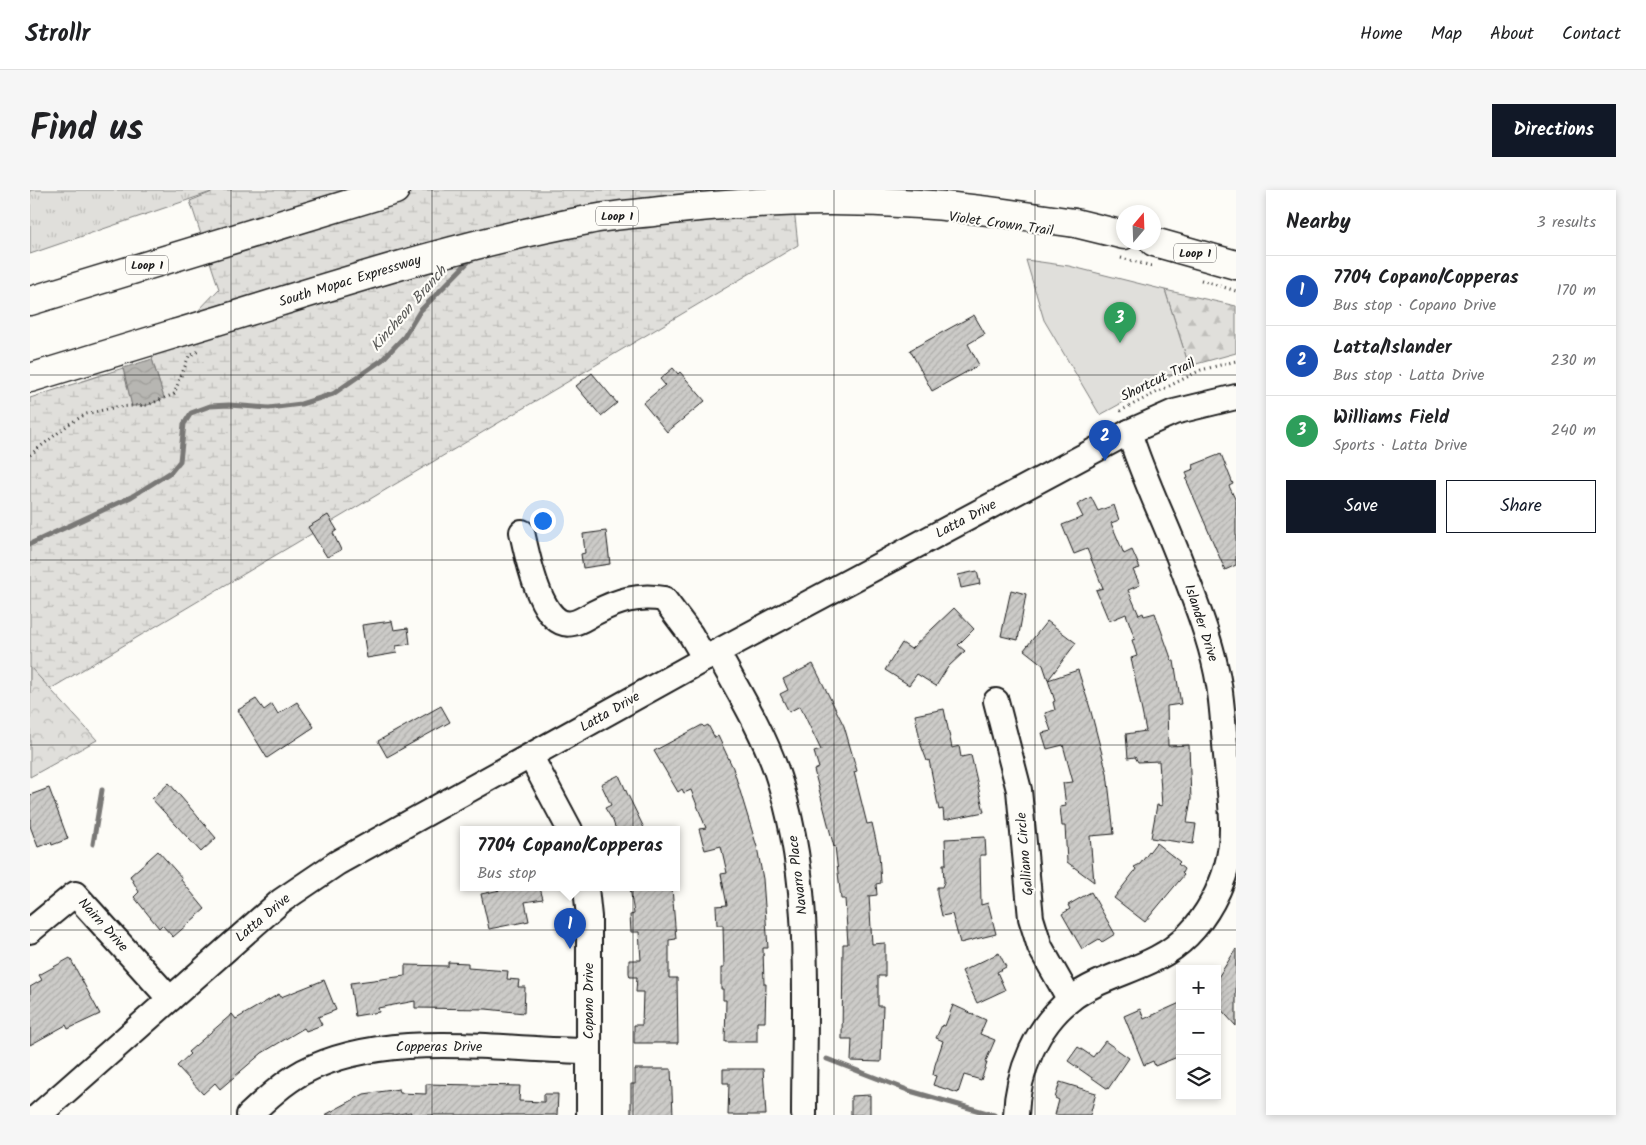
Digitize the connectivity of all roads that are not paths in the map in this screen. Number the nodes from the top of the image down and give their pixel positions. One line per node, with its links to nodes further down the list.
1 (395, 190): 5 (highway, Loop 1)
2 (1116, 244): 6 (highway, South Mopac Expressway / Loop 1, bridge)
3 (1156, 255): 4 (highway, Loop 1)
4 (1236, 265)
5 (30, 301)
6 (30, 378)
7 (1236, 397): 8 (street, Latta Drive)
8 (1124, 422): 10 (street, Latta Drive); 17 (street, Islander Drive)
9 (522, 532): 10 (street, Navarro Place)
10 (711, 655): 12 (street, Latta Drive); 22 (street, Navarro Place)
11 (996, 702): 17 (street, Galliano Circle)
12 (531, 757): 13 (street); 16 (street, Latta Drive)
13 (568, 826)
14 (586, 891): 18 (street, Copano Drive)
15 (30, 931): 16 (street, Nairn Drive)
16 (170, 999): 19 (street, Latta Drive)
17 (1070, 1000): 23 (street, Islander Drive)
18 (588, 1051): 20 (street, Copperas Drive); 21 (street, Copano Drive)
19 (40, 1115)
20 (249, 1115)
21 (589, 1115)
22 (804, 1115)
23 (1016, 1115)

